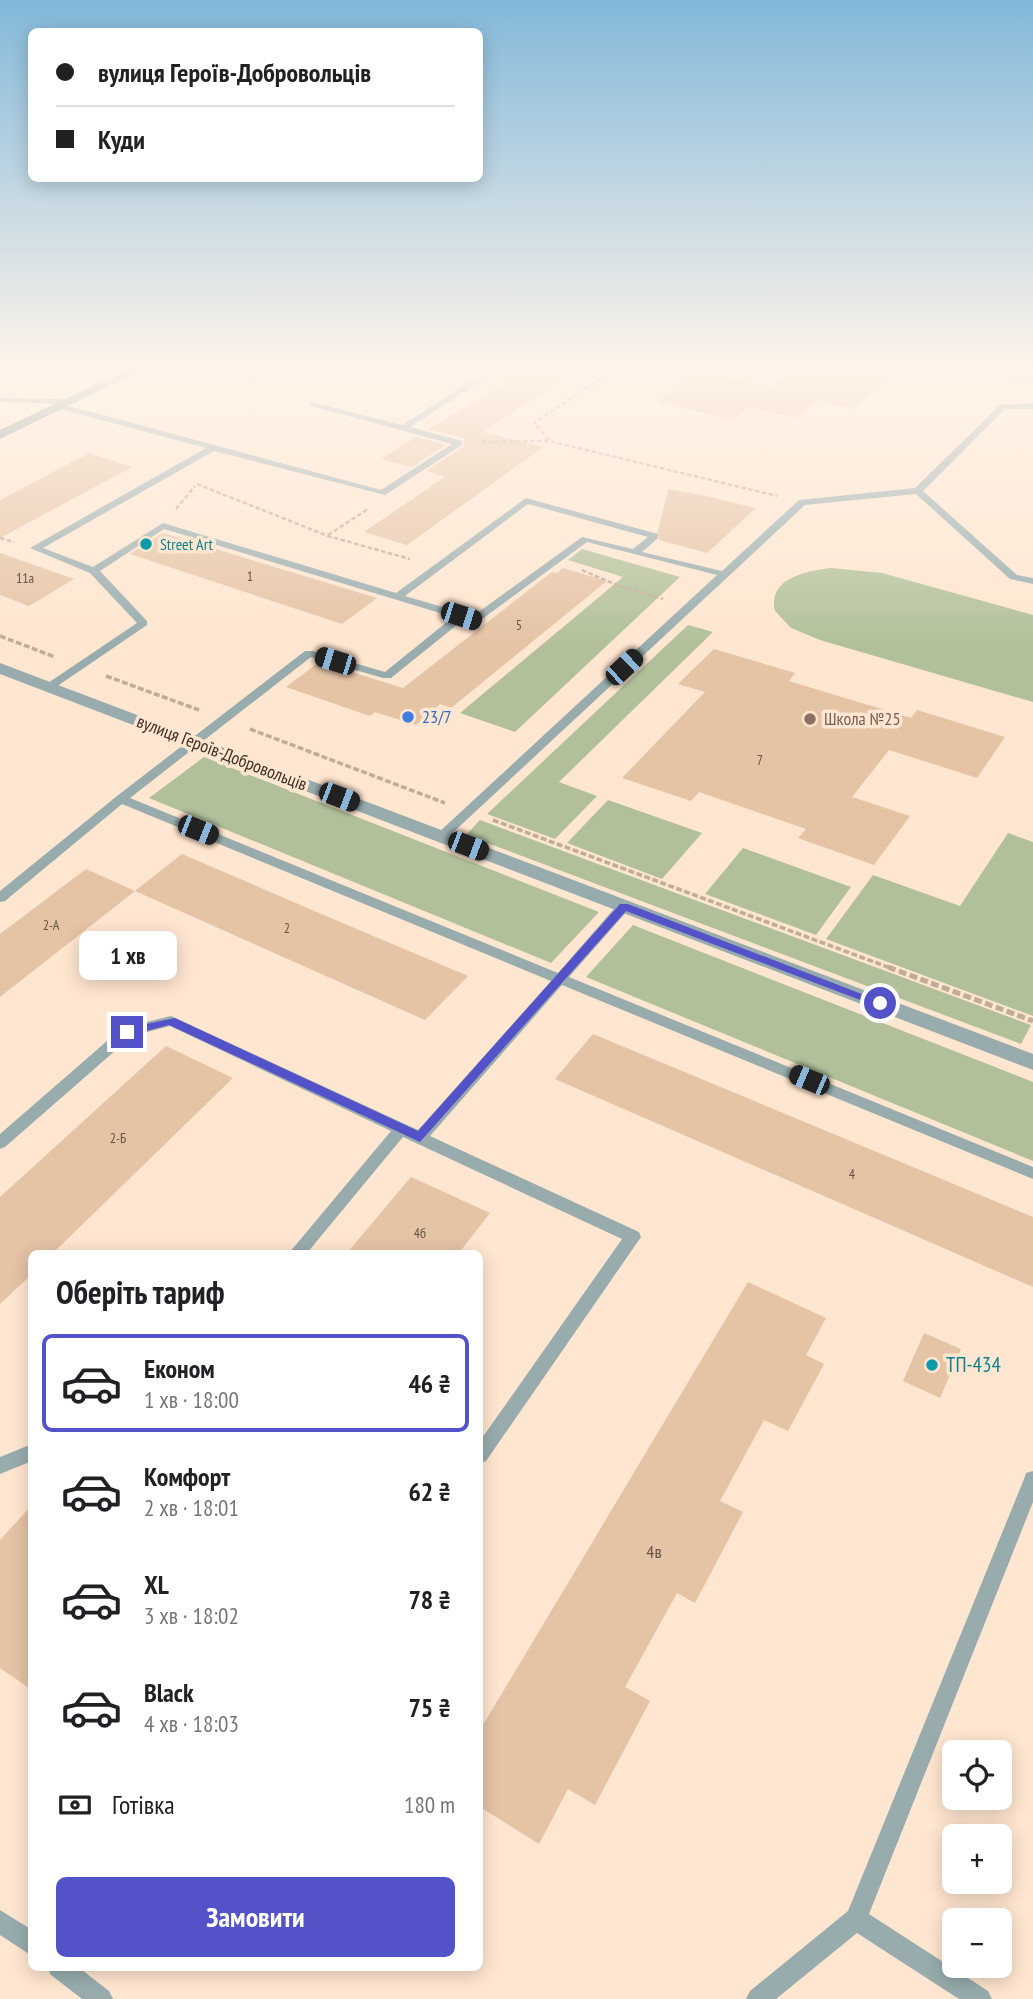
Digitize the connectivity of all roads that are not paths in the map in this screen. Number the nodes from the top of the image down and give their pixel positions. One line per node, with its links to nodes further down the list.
1 (192, 459): 7 (lane)
2 (259, 459): 3 (lane)
3 (434, 459)
4 (950, 459): 5 (lane)
5 (918, 491): 8 (lane); 9 (lane)
6 (635, 553): 8 (lane); 10 (lane); 11 (lane)
7 (94, 570): 10 (lane); 13 (lane)
8 (724, 574): 16 (lane)
9 (1033, 581)
10 (397, 597): 11 (lane)
11 (461, 616): 14 (lane)
12 (0, 668): 13 (street, вулиця Героїв-Добровольців)
13 (49, 687): 14 (street, вулиця Героїв-Добровольців)
14 (194, 742): 15 (lane); 16 (street, вулиця Героїв-Добровольців)
15 (121, 799): 17 (lane); 19 (lane)
16 (442, 836): 18 (street, вулиця Героїв-Добровольців)
17 (0, 898)
18 (624, 906): 19 (lane); 20 (street, вулиця Героїв-Добровольців)
19 (561, 977): 22 (lane); 24 (lane)
20 (1033, 1062)
21 (402, 1128): 22 (lane); 23 (lane); 25 (lane)
22 (420, 1138): 26 (lane)
23 (0, 1143)
24 (1033, 1172)
25 (300, 1250)
26 (483, 1451)
27 (28, 1454): 28 (lane)
28 (0, 1466)
29 (1033, 1479): 30 (lane)
30 (856, 1919): 35 (lane); 36 (lane)
31 (0, 1921): 32 (lane)
32 (28, 1942)
33 (65, 1971): 34 (lane)
34 (101, 1999)
35 (758, 1999)
36 (980, 1999)

